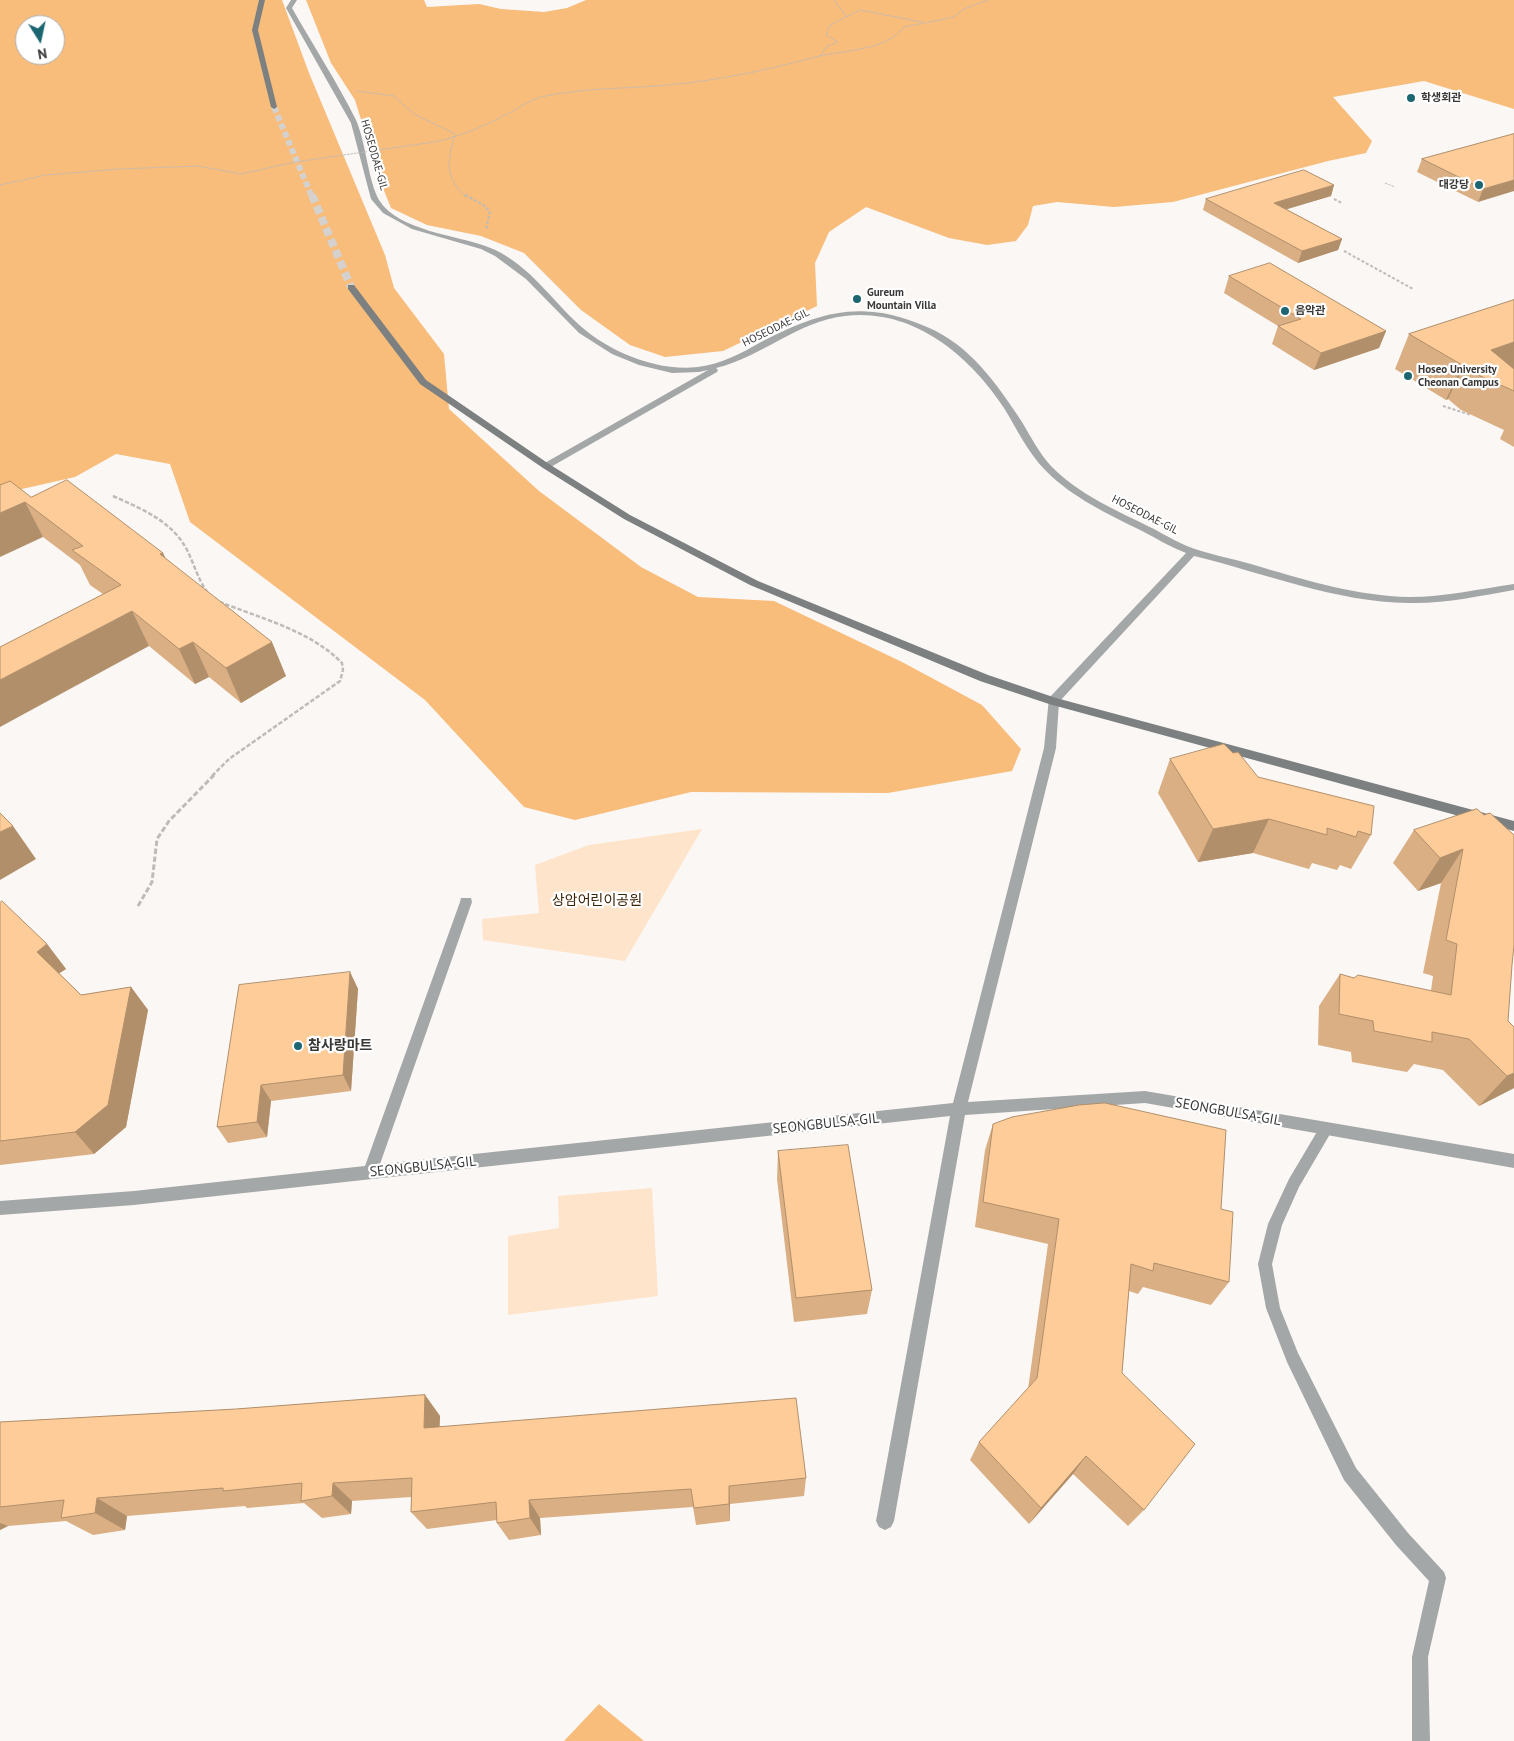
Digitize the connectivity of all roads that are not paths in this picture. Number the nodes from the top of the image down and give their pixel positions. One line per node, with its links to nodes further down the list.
1 (262, 0): 3 (street)
2 (294, 0): 5 (street, HOSEODAE-GIL)
3 (274, 107)
4 (351, 287): 6 (street)
5 (723, 364): 6 (street); 7 (street, HOSEODAE-GIL)
6 (546, 466): 9 (street)
7 (1192, 552): 8 (street, HOSEODAE-GIL); 9 (street)
8 (1514, 587)
9 (1053, 701): 10 (street); 12 (street)
10 (1514, 826)
11 (466, 902): 15 (street)
12 (959, 1109): 13 (street, SEONGBULSA-GIL); 15 (street, SEONGBULSA-GIL); 17 (street)
13 (1326, 1129): 14 (street, SEONGBULSA-GIL); 18 (lane)
14 (1514, 1161)
15 (370, 1173): 16 (street, SEONGBULSA-GIL)
16 (0, 1208)
17 (885, 1521)
18 (1421, 1741)

